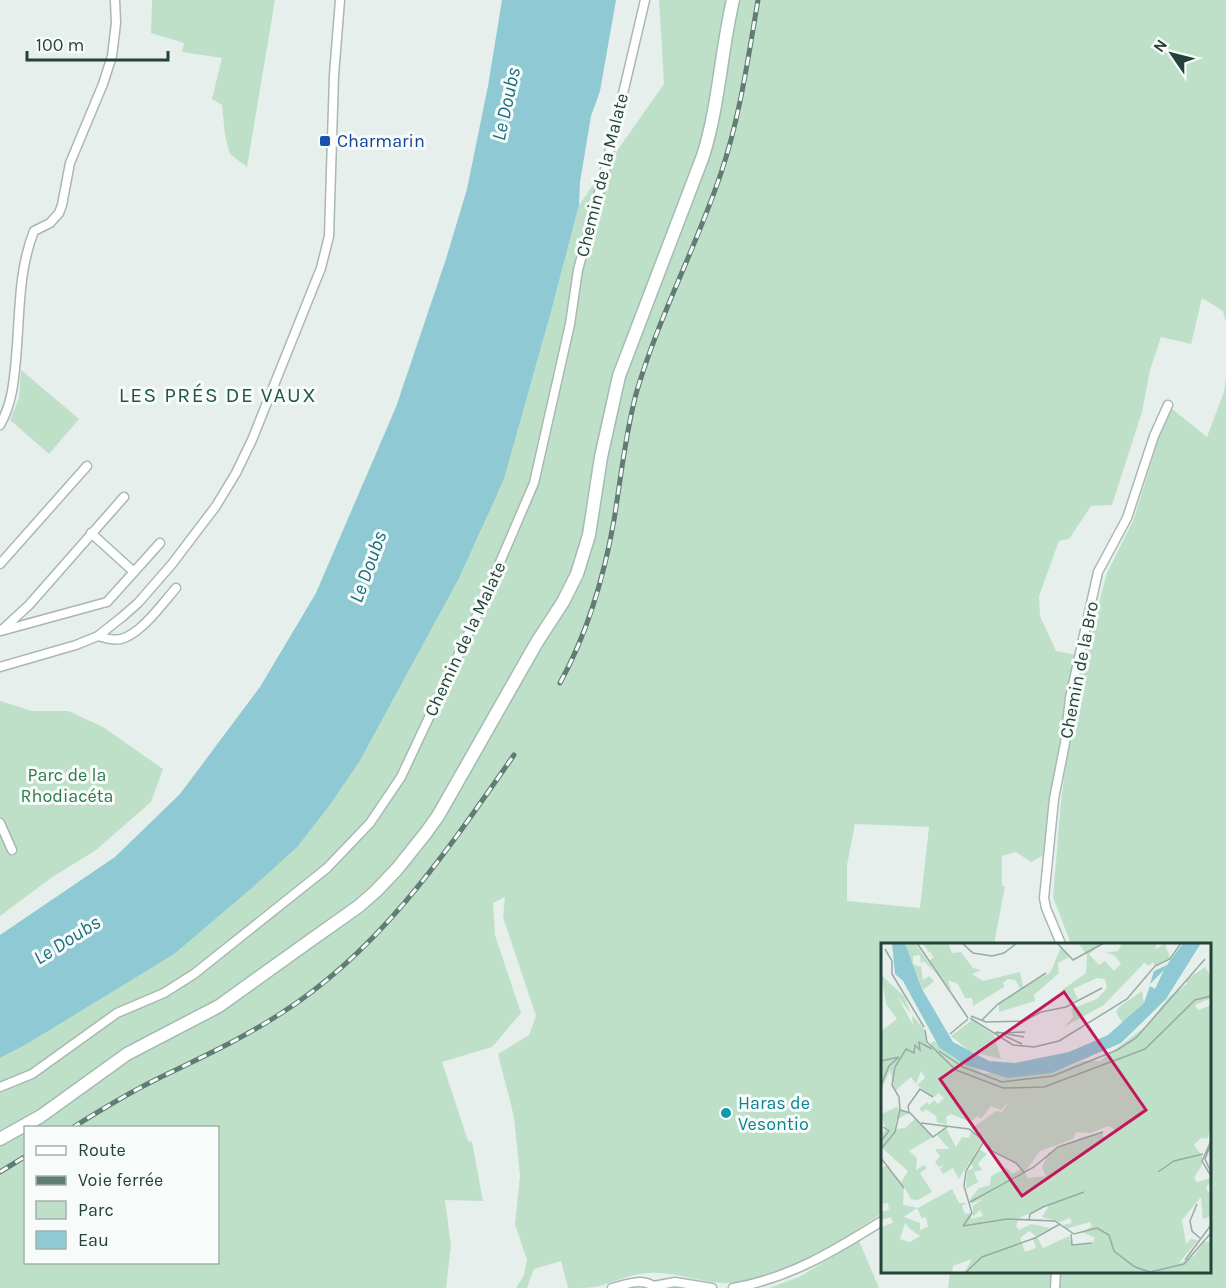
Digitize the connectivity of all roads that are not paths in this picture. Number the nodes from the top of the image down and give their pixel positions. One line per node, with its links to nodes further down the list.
1 (116, 0): 6 (street)
2 (340, 0): 15 (street)
3 (645, 0): 20 (street, Chemin de la Malate)
4 (733, 0): 21 (main road)
5 (1168, 405): 19 (street, Chemin de la Bro)
6 (0, 425)
7 (87, 466): 11 (street)
8 (124, 497): 9 (street)
9 (91, 533): 12 (street); 14 (street)
10 (160, 543): 12 (street)
11 (0, 564)
12 (134, 572): 14 (street)
13 (176, 588): 15 (street)
14 (1, 631)
15 (98, 636): 16 (street)
16 (0, 667)
17 (0, 822): 18 (street)
18 (12, 850)
19 (1060, 943)
20 (0, 1087)
21 (0, 1139)
22 (881, 1222): 27 (street)
23 (1056, 1273): 28 (street)
24 (655, 1287): 25 (street); 26 (street)
25 (612, 1288)
26 (712, 1288)
27 (733, 1288)
28 (1055, 1288)

